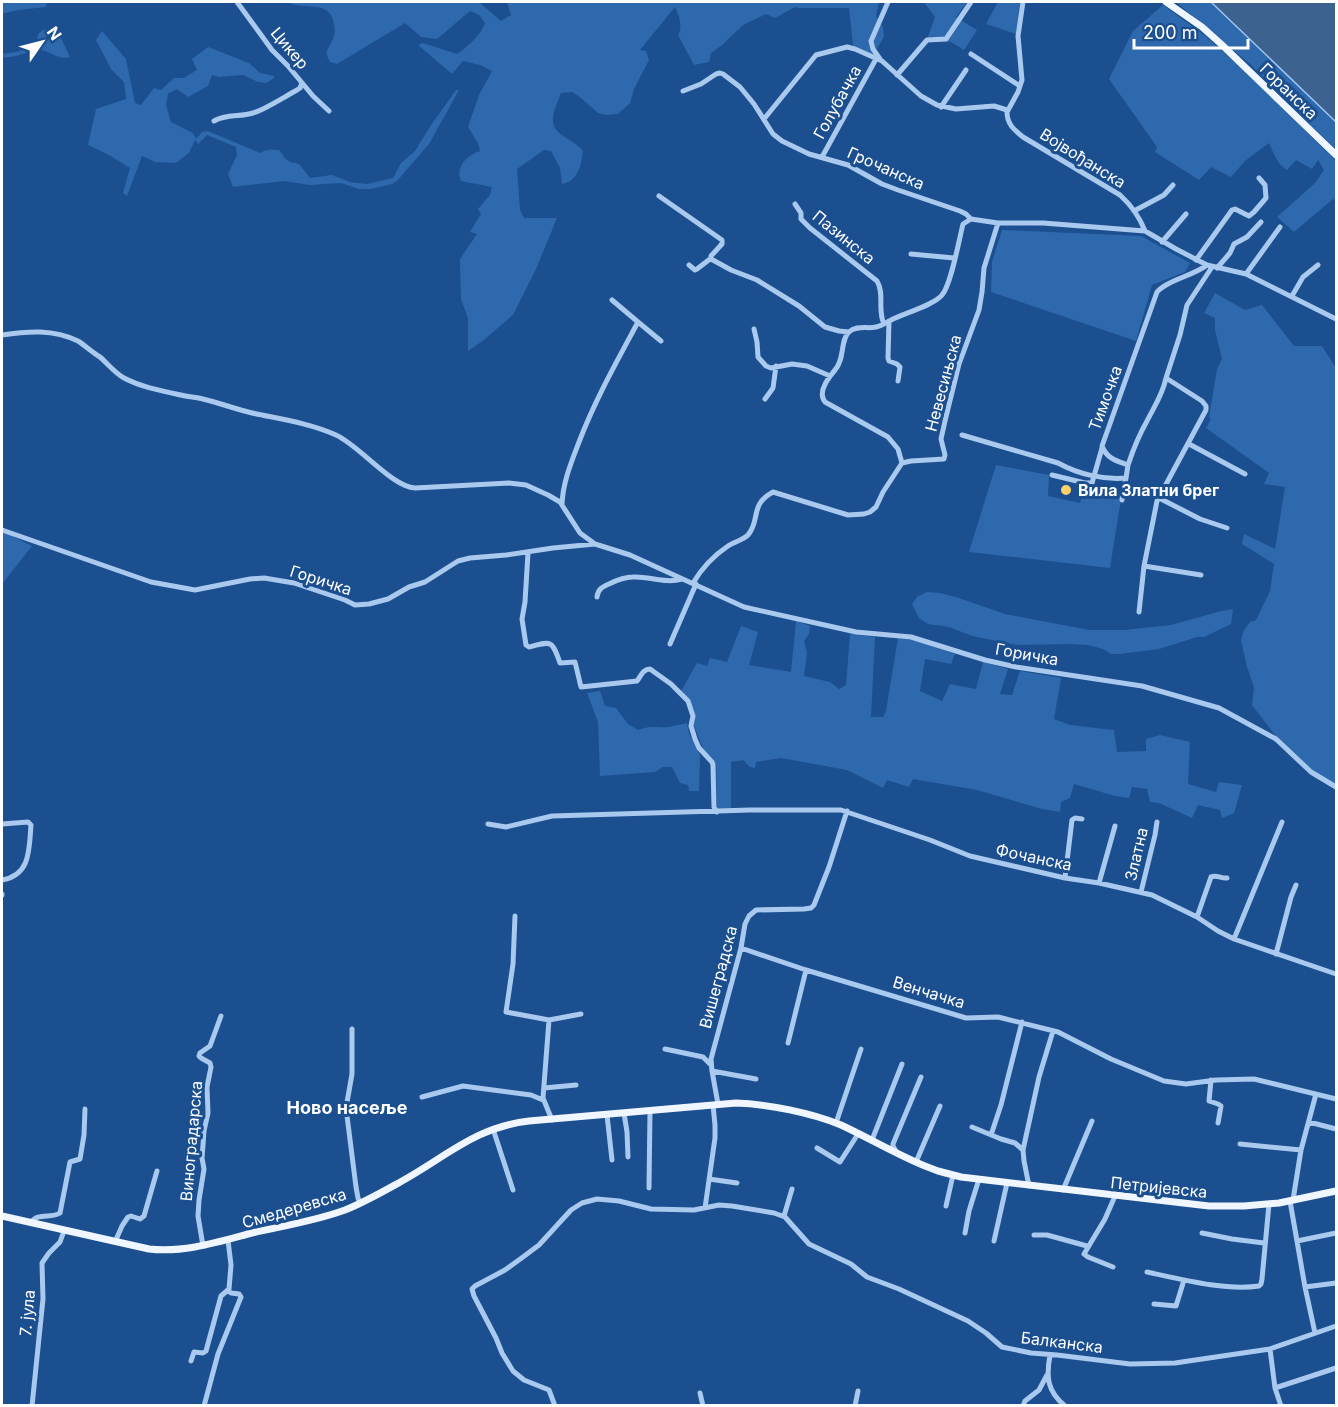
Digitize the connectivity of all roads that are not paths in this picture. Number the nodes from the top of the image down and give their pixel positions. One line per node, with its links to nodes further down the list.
1 (237, 2): 11 (street, Цикер)
2 (888, 2): 8 (street)
3 (972, 2): 10 (street)
4 (1023, 2): 12 (street)
5 (1167, 2): 19 (main road, Горанска)
6 (971, 54): 12 (street)
7 (876, 59): 8 (street); 17 (street); 20 (street, Голубачка)
8 (883, 63): 10 (street)
9 (966, 70): 14 (street)
10 (897, 75): 14 (street)
11 (302, 83): 16 (street, Цикер); 18 (street, Цикер)
12 (1020, 86): 15 (street)
13 (683, 91): 17 (street, Грочанска)
14 (941, 106): 15 (street)
15 (1007, 110): 25 (street, Војвођанска)
16 (329, 111)
17 (765, 119): 20 (street, Грочанска)
18 (214, 121)
19 (1336, 155)
20 (822, 157): 27 (street, Грочанска)
21 (1259, 178): 36 (street)
22 (1173, 185): 25 (street)
23 (659, 196): 34 (street)
24 (795, 204): 45 (street, Пазинска)
25 (1134, 211): 31 (street, Војвођанска)
26 (1186, 214): 32 (street)
27 (971, 219): 29 (street, Грочанска); 35 (street)
28 (1261, 222): 39 (street)
29 (998, 223): 31 (street, Грочанска); 58 (street, Невесињска)
30 (1280, 227): 40 (street)
31 (1145, 231): 32 (street)
32 (1162, 242): 36 (street)
33 (911, 254): 35 (street)
34 (710, 258): 38 (street); 47 (street)
35 (954, 258): 45 (street)
36 (1196, 260): 39 (street)
37 (1318, 265): 41 (street)
38 (689, 266)
39 (1212, 267): 40 (street); 52 (street); 57 (street, Тимочка)
40 (1246, 274): 41 (street)
41 (1292, 296): 43 (street)
42 (612, 300): 44 (street)
43 (1336, 318)
44 (638, 322): 49 (street); 66 (street)
45 (886, 322): 47 (street); 53 (street, Пазинска)
46 (754, 329): 50 (street)
47 (849, 332): 51 (street)
48 (2, 334): 66 (street, Горичка)
49 (661, 340)
50 (776, 366): 51 (street); 54 (street)
51 (830, 376): 58 (street)
52 (1166, 378): 56 (street); 59 (street)
53 (898, 381)
54 (765, 399)
55 (962, 435): 62 (street)
56 (1189, 444): 60 (street); 64 (street)
57 (1102, 446): 59 (street, Тимочка); 62 (street)
58 (902, 464): 74 (street)
59 (1128, 465): 63 (street)
60 (1245, 474)
61 (1052, 475): 62 (street)
62 (1094, 476): 63 (street)
63 (1126, 478): 65 (street)
64 (1159, 498): 67 (street); 71 (street)
65 (1122, 500)
66 (562, 504): 69 (street, Горичка)
67 (1227, 528)
68 (2, 530): 70 (street, Горичка)
69 (595, 544): 70 (street, Горичка); 73 (street, Горичка)
70 (528, 553): 80 (street)
71 (1144, 566): 72 (street); 76 (street)
72 (1201, 574)
73 (682, 579): 74 (street, Горичка); 75 (street, Горичка)
74 (694, 584): 77 (street); 78 (street, Горичка)
75 (597, 597)
76 (1139, 612)
77 (670, 644)
78 (1336, 787)
79 (847, 811): 80 (street, Фочанска); 87 (street, Фочанска); 96 (street, Вишеградска)
80 (717, 812): 85 (street, Фочанска)
81 (1082, 819): 87 (street)
82 (1157, 822): 92 (street, Златна)
83 (1282, 822): 95 (street)
84 (2, 824): 89 (street)
85 (488, 825)
86 (1115, 826): 90 (street)
87 (1065, 878): 90 (street, Фочанска)
88 (1227, 878): 94 (street)
89 (2, 880)
90 (1100, 883): 92 (street, Фочанска)
91 (1296, 885): 97 (street)
92 (1141, 892): 94 (street, Фочанска)
93 (515, 916): 102 (street)
94 (1197, 917): 95 (street, Фочанска)
95 (1234, 939): 97 (street, Фочанска)
96 (741, 948): 98 (street, Венчачка); 110 (street, Вишеградска)
97 (1276, 954): 99 (street, Фочанска)
98 (806, 970): 103 (street, Венчачка); 106 (street)
99 (1336, 974)
100 (580, 1014): 102 (street)
101 (221, 1016): 176 (street, Виноградарска)
102 (549, 1020): 115 (street)
103 (1022, 1022): 105 (street, Венчачка); 135 (street)
104 (352, 1029): 159 (street)
105 (1053, 1031): 113 (street, Венчачка); 139 (street)
106 (788, 1042)
107 (665, 1049): 110 (street)
108 (861, 1049): 129 (street)
109 (902, 1065): 136 (street)
110 (711, 1068): 112 (street); 120 (street, Вишеградска)
111 (921, 1077): 141 (street)
112 (756, 1079)
113 (1211, 1080): 116 (street, Венчачка); 130 (street)
114 (576, 1085): 115 (street)
115 (544, 1088): 119 (street)
116 (1316, 1094): 118 (street, Венчачка); 128 (street)
117 (422, 1097): 119 (street)
118 (1336, 1099)
119 (543, 1100): 126 (street)
120 (715, 1105): 123 (main road, Петријевска); 129 (main road, Петријевска); 147 (street, Вишеградска)
121 (940, 1106): 144 (street)
122 (85, 1109): 165 (street)
123 (650, 1111): 124 (main road, Смедеревска); 152 (street)
124 (624, 1113): 125 (main road, Смедеревска); 142 (street)
125 (607, 1115): 126 (main road, Смедеревска); 143 (street)
126 (552, 1120): 132 (main road, Смедеревска)
127 (1092, 1121): 155 (street)
128 (1309, 1122): 133 (street); 140 (street)
129 (836, 1123): 134 (main road, Петријевска)
130 (1218, 1123)
131 (972, 1126): 135 (street)
132 (493, 1129): 154 (street); 159 (main road, Смедеревска)
133 (1336, 1129)
134 (858, 1134): 136 (main road, Петријевска); 138 (street)
135 (992, 1135): 139 (street)
136 (872, 1140): 141 (main road, Петријевска)
137 (1240, 1144): 140 (street)
138 (818, 1148)
139 (1023, 1150): 151 (street)
140 (1301, 1150): 158 (street)
141 (897, 1153): 144 (main road, Петријевска)
142 (628, 1157)
143 (612, 1160)
144 (916, 1162): 146 (main road, Петријевска)
145 (157, 1171): 174 (street)
146 (953, 1175): 148 (main road, Петријевска); 161 (street)
147 (710, 1179): 149 (street); 162 (street, Вишеградска)
148 (979, 1179): 150 (main road, Петријевска); 167 (street)
149 (737, 1183)
150 (1007, 1183): 151 (main road, Петријевска); 172 (street)
151 (1029, 1185): 155 (main road, Петријевска)
152 (649, 1188)
153 (792, 1189): 164 (street)
154 (513, 1190)
155 (1063, 1190): 157 (main road, Петријевска)
156 (1336, 1191): 158 (main road, Петријевска)
157 (1114, 1196): 160 (main road, Петријевска); 177 (street)
158 (1292, 1201): 160 (main road, Петријевска); 173 (street)
159 (360, 1203): 171 (main road, Смедеревска)
160 (1269, 1204): 175 (street)
161 (946, 1206)
162 (705, 1208): 164 (street); 197 (street)
163 (2, 1216): 165 (main road, Смедеревска)
164 (784, 1216): 188 (street, Балканска)
165 (31, 1223): 166 (main road, Смедеревска)
166 (64, 1231): 174 (main road, Смедеревска); 195 (street, 7. јула)
167 (965, 1233)
168 (1202, 1233): 175 (street)
169 (1336, 1233): 173 (street)
170 (1034, 1235): 177 (street)
171 (228, 1240): 176 (main road, Смедеревска); 183 (street)
172 (994, 1241)
173 (1297, 1241): 182 (street)
174 (115, 1242): 176 (main road, Смедеревска)
175 (1264, 1243): 180 (street)
176 (203, 1246)
177 (1088, 1246): 178 (street)
178 (1113, 1267)
179 (1147, 1272): 180 (street)
180 (1184, 1280): 184 (street)
181 (1336, 1282): 182 (street)
182 (1305, 1287): 186 (street)
183 (228, 1291): 189 (street); 196 (street)
184 (1154, 1304)
185 (1336, 1326): 186 (street, Балканска)
186 (1315, 1333): 187 (street, Балканска)
187 (1270, 1349): 188 (street, Балканска); 192 (street)
188 (1050, 1355): 191 (street)
189 (191, 1361)
190 (1336, 1368): 192 (street)
191 (1048, 1372): 200 (street); 201 (street)
192 (1275, 1388): 202 (street)
193 (858, 1391): 199 (street)
194 (700, 1393): 198 (street)
195 (33, 1406)
196 (204, 1406)
197 (555, 1406)
198 (703, 1406)
199 (855, 1406)
200 (1023, 1406)
201 (1065, 1406)
202 (1281, 1406)

